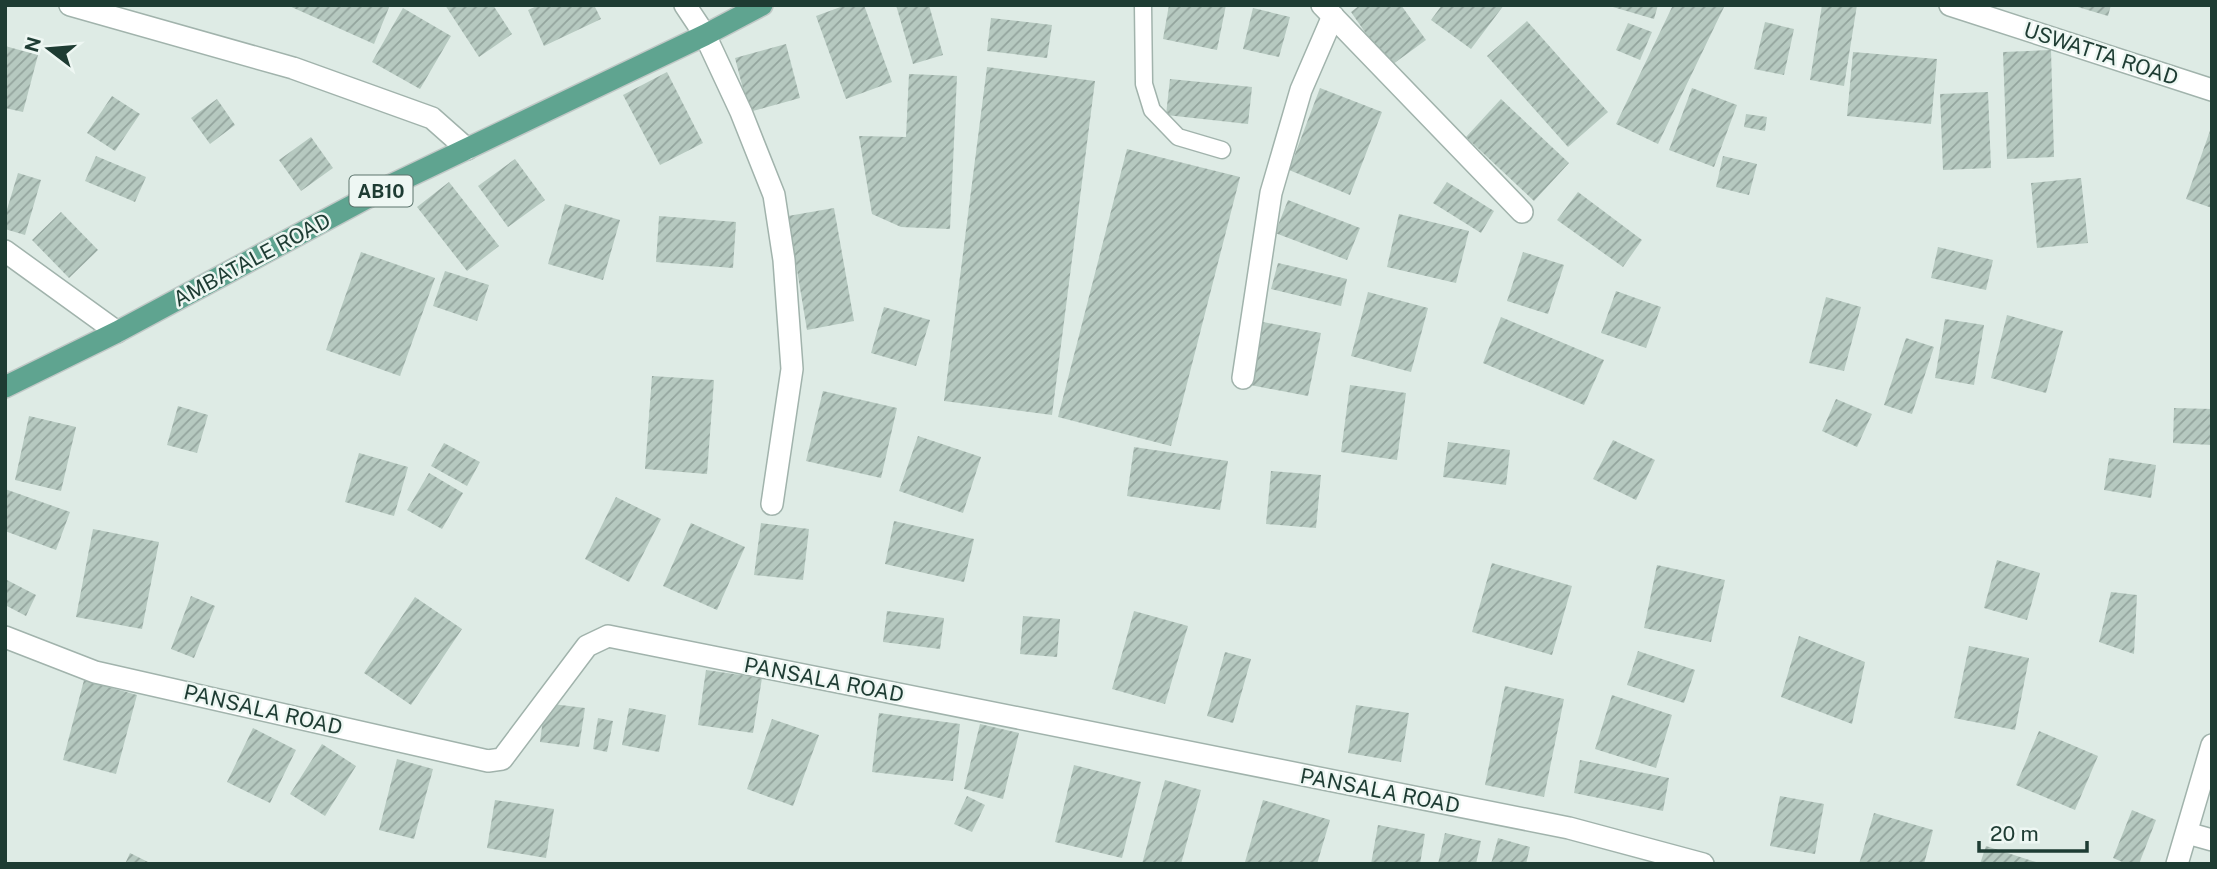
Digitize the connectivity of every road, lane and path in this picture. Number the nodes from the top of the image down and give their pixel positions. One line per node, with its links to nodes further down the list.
1 (70, 5): 9 (street)
2 (685, 5): 7 (street)
3 (762, 5): 7 (main road, AMBATALE ROAD / AB10)
4 (1143, 5): 10 (lane)
5 (1950, 5): 8 (street, USWATTA ROAD)
6 (1328, 11): 11 (street); 14 (street)
7 (705, 35): 9 (main road, AMBATALE ROAD / AB10); 16 (street)
8 (2212, 90)
9 (467, 149): 13 (main road, AMBATALE ROAD / AB10)
10 (1222, 150)
11 (1522, 212)
12 (5, 251): 13 (street)
13 (117, 332): 15 (main road, AMBATALE ROAD / AB10)
14 (1243, 378)
15 (5, 387)
16 (772, 504)
17 (5, 637): 21 (street, PANSALA ROAD)
18 (2212, 745): 19 (street)
19 (2187, 833): 20 (street); 22 (street)
20 (2212, 840)
21 (1703, 864)
22 (2177, 864)

